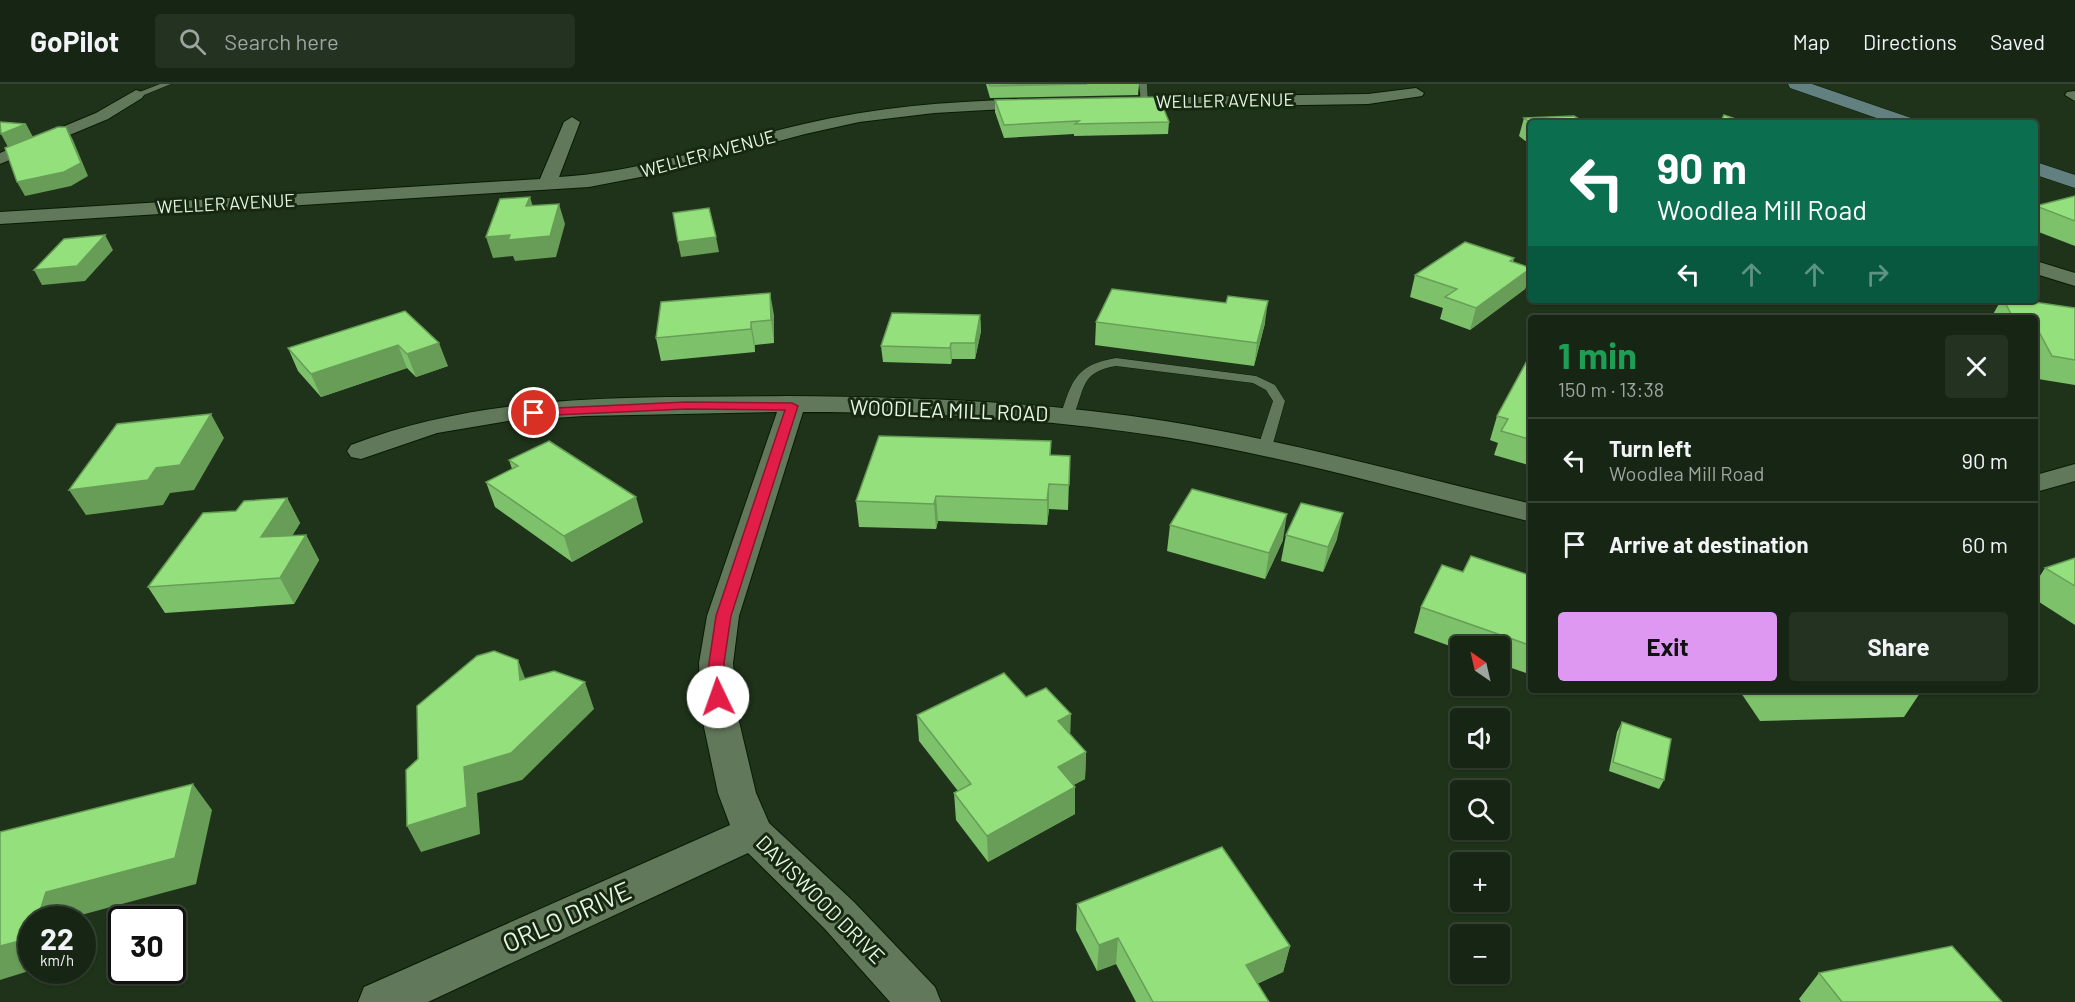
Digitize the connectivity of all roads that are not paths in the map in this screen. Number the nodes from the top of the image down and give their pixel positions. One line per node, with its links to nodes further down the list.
1 (167, 84): 5 (lane)
2 (1143, 84): 6 (lane)
3 (1796, 84): 9 (main road)
4 (1416, 93): 6 (street, WELLER AVENUE)
5 (135, 95): 11 (street)
6 (1145, 102): 7 (street, WELLER AVENUE)
7 (1100, 103)
8 (1055, 104): 14 (street, WELLER AVENUE)
9 (1899, 120)
10 (572, 122): 14 (street)
11 (0, 159)
12 (2038, 169): 13 (main road)
13 (2075, 182)
14 (547, 184): 15 (street, WELLER AVENUE)
15 (0, 218)
16 (2038, 268): 17 (street)
17 (2075, 280)
18 (792, 406): 19 (street, WOODLEA MILL ROAD); 21 (street, WOODLEA MILL ROAD); 25 (street, DAVISWOOD DRIVE)
19 (1066, 417): 20 (street, WOODLEA MILL ROAD); 20 (lane)
20 (1265, 447): 24 (street, WOODLEA MILL ROAD)
21 (361, 451)
22 (2075, 472): 23 (street)
23 (2038, 483)
24 (1528, 512)
25 (753, 833): 26 (street, ORLO DRIVE); 27 (street, DAVISWOOD DRIVE)
26 (380, 1002)
27 (919, 1002)

